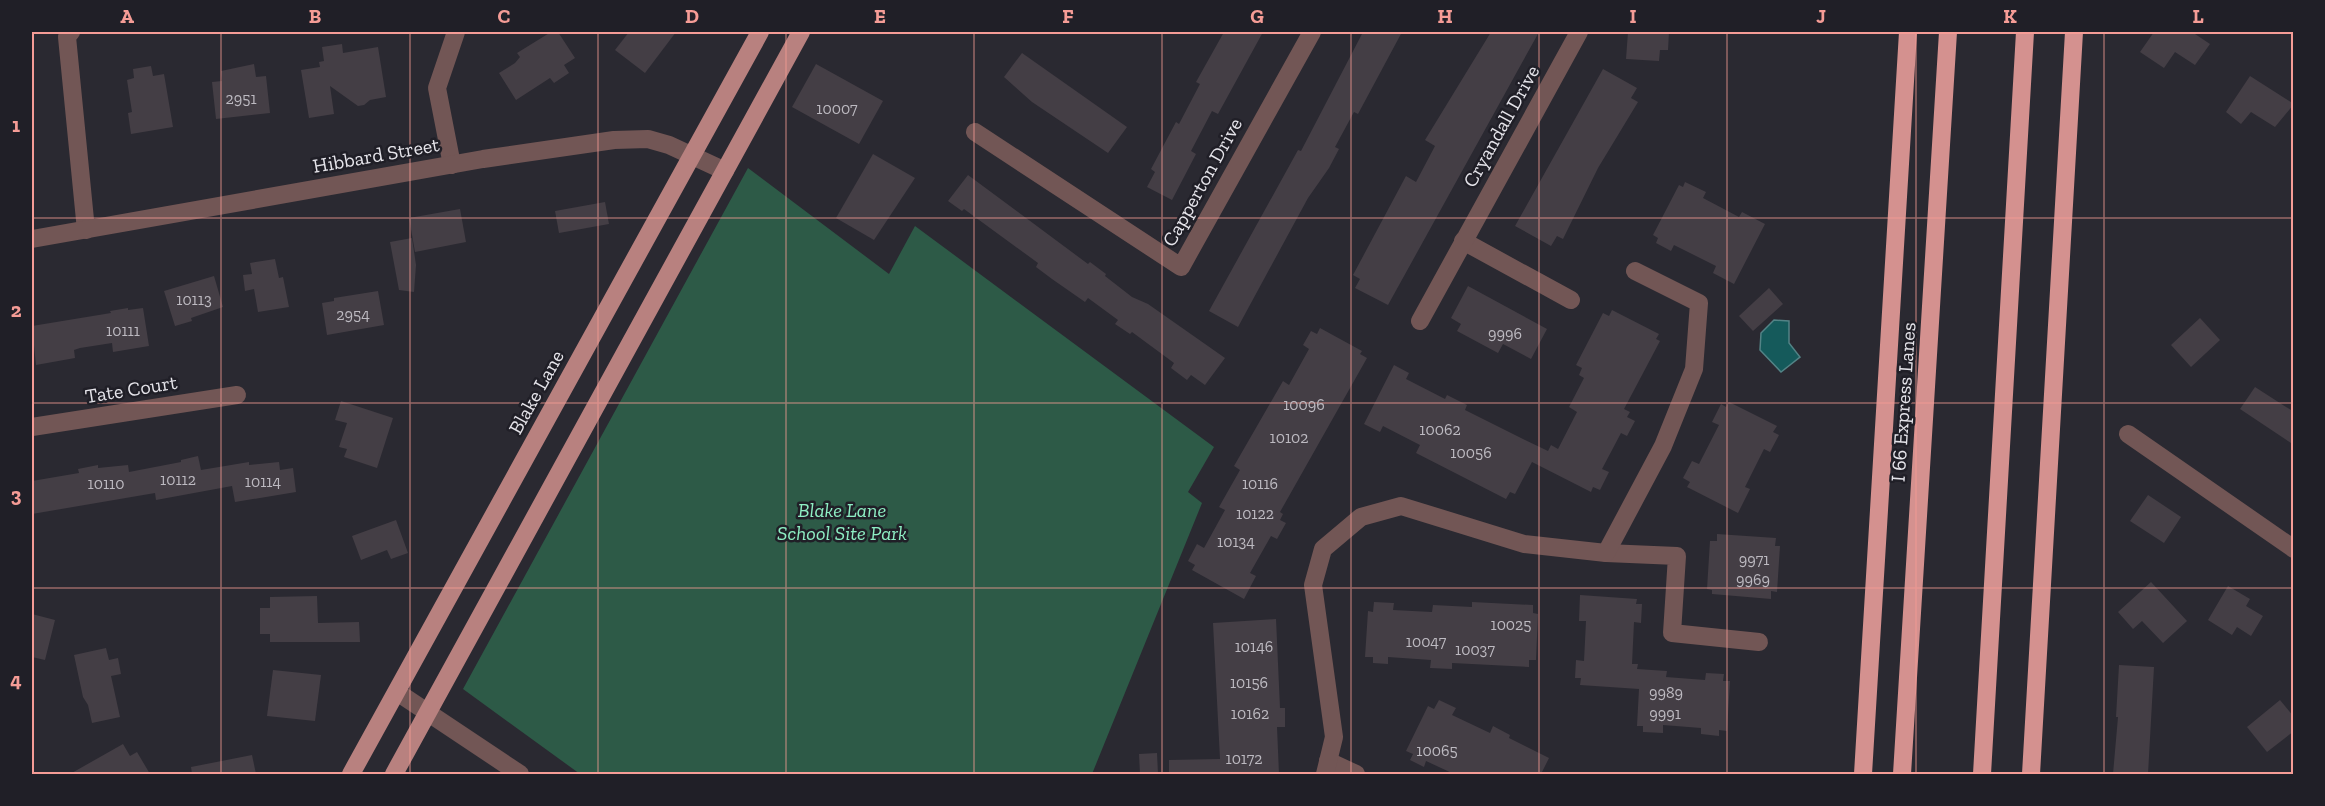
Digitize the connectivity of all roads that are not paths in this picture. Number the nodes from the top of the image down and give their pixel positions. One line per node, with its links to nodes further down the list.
1 (71, 32): 15 (street)
2 (456, 32): 13 (street)
3 (760, 32): 12 (main road, Blake Lane)
4 (801, 32): 14 (main road)
5 (1312, 32): 11 (street, Capperton Drive)
6 (1579, 32): 17 (street, Cryandall Drive)
7 (1908, 32): 34 (highway)
8 (1948, 32): 35 (highway, I 66 Express Lanes)
9 (2025, 32): 36 (highway)
10 (2074, 32): 37 (highway)
11 (975, 132)
12 (693, 154): 13 (street, Hibbard Street); 14 (street, Hibbard Street); 27 (main road, Blake Lane)
13 (452, 165): 15 (street, Hibbard Street)
14 (725, 171): 28 (main road)
15 (86, 230): 16 (street, Hibbard Street)
16 (32, 239)
17 (1463, 242): 19 (street); 20 (street, Cryandall Drive)
18 (1635, 271): 25 (street)
19 (1571, 300)
20 (1420, 321)
21 (237, 394): 22 (street, Tate Court)
22 (32, 427)
23 (2128, 434): 24 (street)
24 (2294, 549)
25 (1606, 553): 26 (street); 29 (street)
26 (1759, 642)
27 (397, 692): 28 (street); 30 (main road, Blake Lane)
28 (428, 713): 31 (main road); 32 (street)
29 (1327, 768): 33 (street)
30 (351, 774)
31 (394, 774)
32 (520, 774)
33 (1356, 774)
34 (1863, 774)
35 (1902, 774)
36 (1982, 774)
37 (2031, 774)

